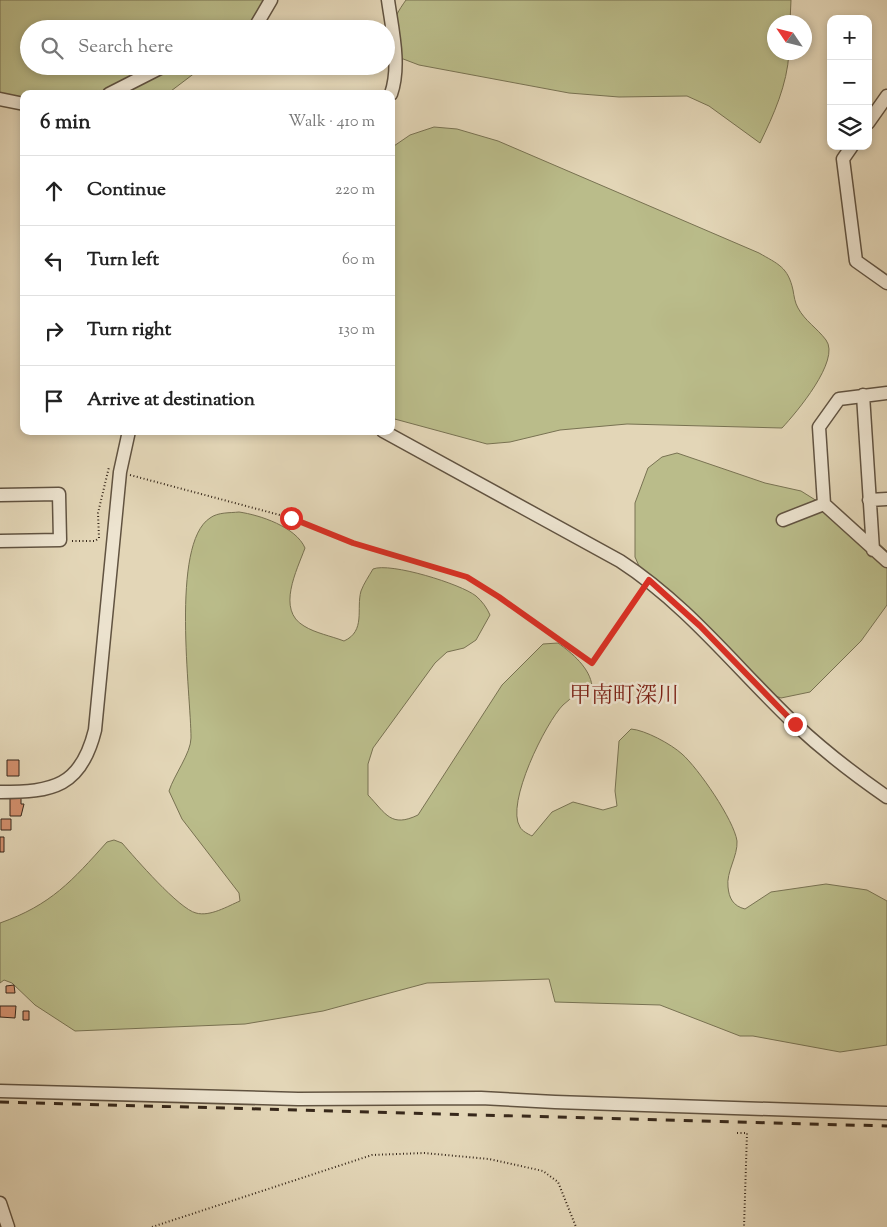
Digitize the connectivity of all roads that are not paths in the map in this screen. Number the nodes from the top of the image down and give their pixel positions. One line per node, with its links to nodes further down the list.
1 (271, 0): 3 (street)
2 (388, 0): 4 (street)
3 (259, 20)
4 (391, 20)
5 (146, 75): 7 (street)
6 (394, 75): 8 (street)
7 (117, 90)
8 (392, 90)
9 (887, 96): 12 (street)
10 (0, 99): 11 (street)
11 (20, 103)
12 (872, 117)
13 (849, 150): 14 (street)
14 (887, 284)
15 (887, 393): 16 (street)
16 (863, 395): 21 (street); 22 (street)
17 (128, 435): 27 (street)
18 (390, 435): 28 (street)
19 (0, 495): 24 (street)
20 (887, 499): 21 (street)
21 (870, 500): 25 (street)
22 (824, 504): 23 (street); 25 (street)
23 (783, 520)
24 (0, 541)
25 (873, 550): 26 (street)
26 (887, 561)
27 (0, 792)
28 (887, 797)
29 (0, 1091): 30 (street)
30 (887, 1113)
31 (0, 1203): 32 (street)
32 (8, 1227)

